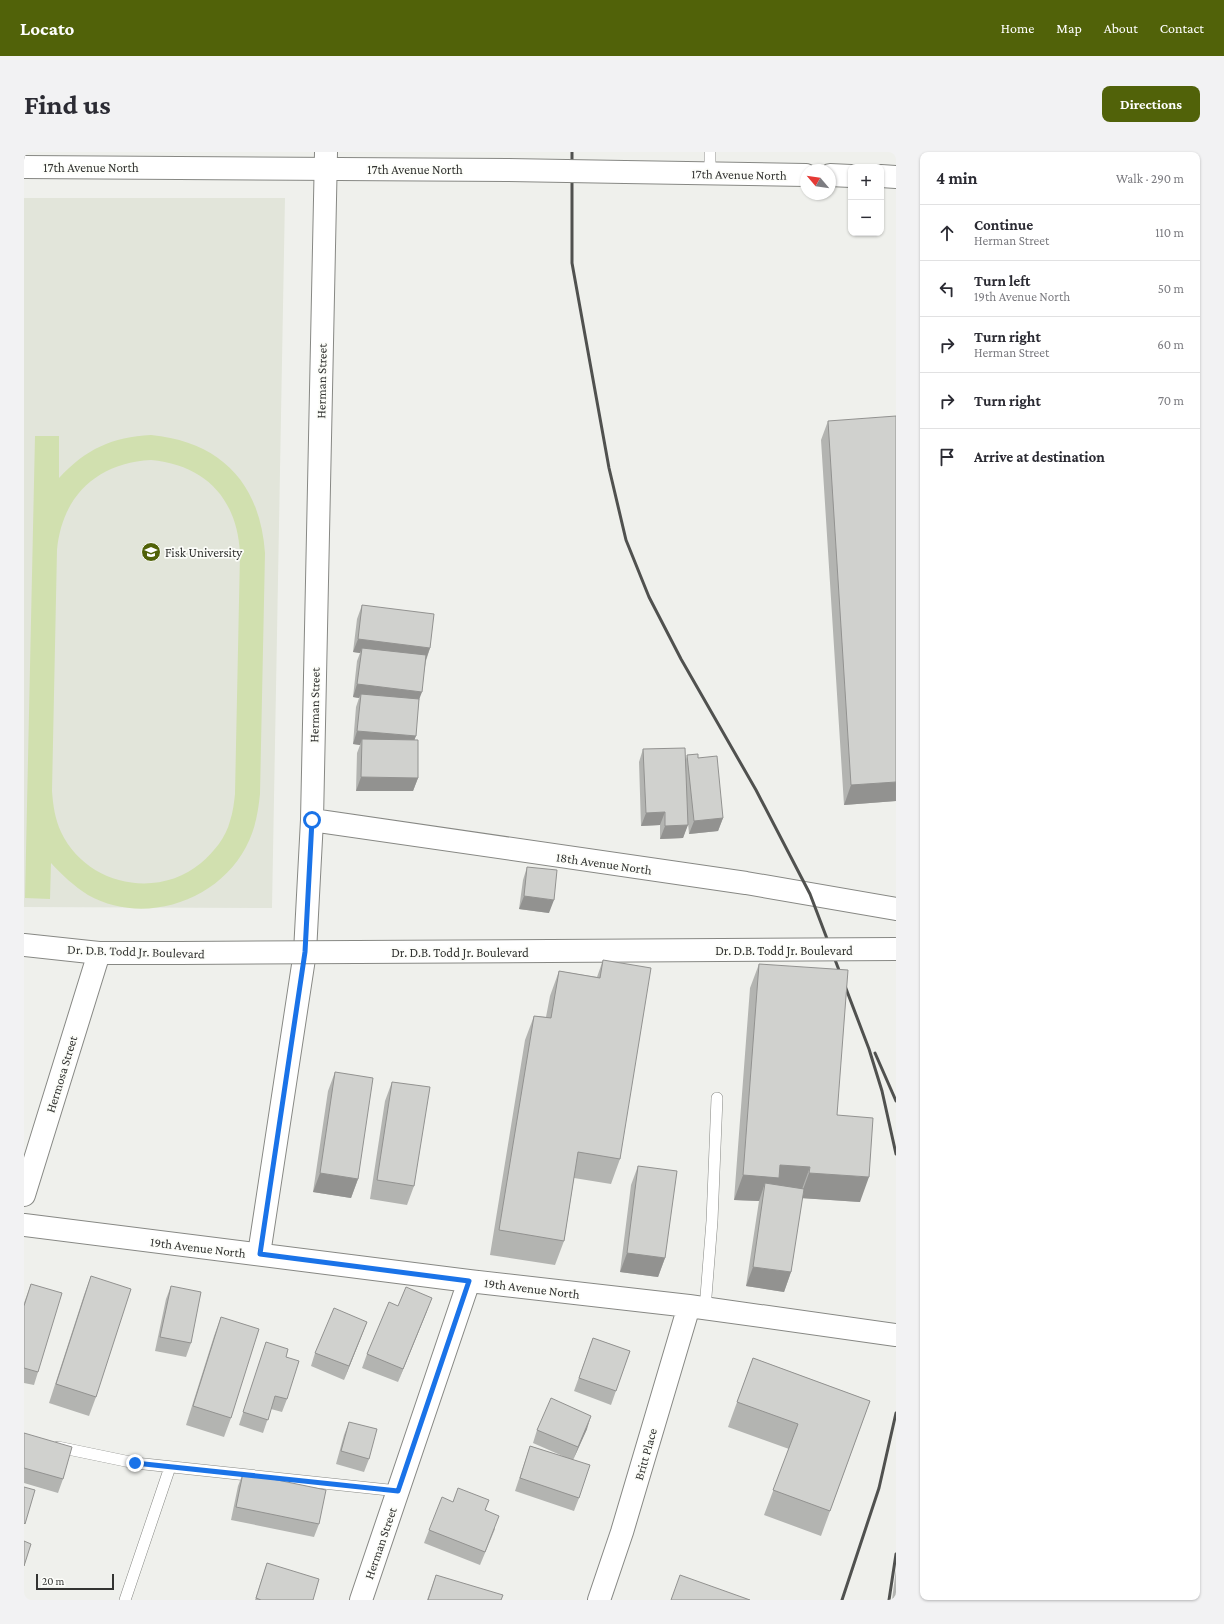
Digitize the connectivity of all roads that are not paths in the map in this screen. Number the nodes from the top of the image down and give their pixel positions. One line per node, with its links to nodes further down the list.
1 (326, 161): 2 (street, 17th Avenue North, bridge); 3 (street, 17th Avenue North); 9 (street, Herman Street)
2 (710, 163): 4 (street, 17th Avenue North)
3 (24, 167)
4 (800, 174)
5 (836, 175): 6 (street)
6 (848, 176)
7 (884, 176): 8 (street)
8 (896, 176)
9 (312, 820): 10 (street, 18th Avenue North); 17 (street, Herman Street)
10 (896, 909)
11 (24, 945): 13 (street, Dr. D.B. Todd Jr. Boulevard)
12 (896, 949): 13 (street, Dr. D.B. Todd Jr. Boulevard, bridge)
13 (99, 953): 15 (street, Hermosa Street)
14 (717, 1098): 19 (lane)
15 (24, 1196)
16 (24, 1225): 17 (street, 19th Avenue North)
17 (260, 1254): 18 (street, 19th Avenue North)
18 (469, 1281): 19 (street, 19th Avenue North); 23 (street, Herman Street)
19 (697, 1308): 20 (street, 19th Avenue North); 26 (street, Britt Place)
20 (896, 1335)
21 (46, 1444): 22 (lane)
22 (170, 1467): 23 (lane); 24 (lane)
23 (398, 1491): 25 (street, Herman Street)
24 (125, 1600)
25 (361, 1600)
26 (599, 1600)

